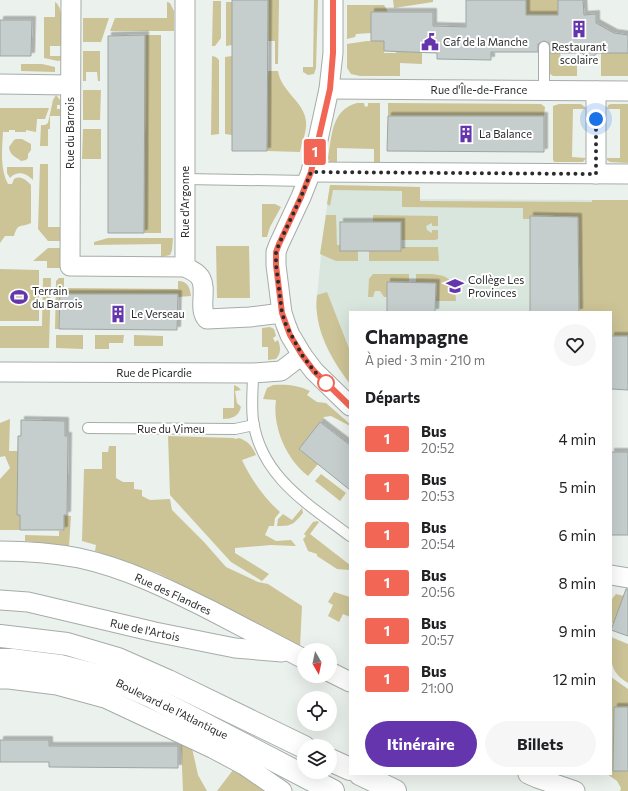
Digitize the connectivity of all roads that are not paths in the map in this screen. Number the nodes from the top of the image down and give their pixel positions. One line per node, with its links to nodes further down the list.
1 (70, 0): 6 (street, Rue du Barrois)
2 (185, 0): 14 (street, Rue d'Argonne)
3 (333, 0): 7 (street)
4 (544, 47): 8 (lane)
5 (0, 84): 6 (street)
6 (70, 85): 15 (street, Rue du Barrois)
7 (330, 89): 8 (street, Rue d'Île-de-France); 13 (street)
8 (544, 90): 9 (street, Rue d'Île-de-France)
9 (596, 91): 10 (street, Rue d'Île-de-France); 11 (street)
10 (628, 91)
11 (596, 174): 12 (street); 13 (street)
12 (628, 174)
13 (309, 176): 14 (lane); 16 (street)
14 (185, 179): 15 (street, Rue d'Argonne)
15 (186, 267): 16 (street)
16 (282, 313): 17 (street)
17 (302, 355): 19 (street, Rue de Picardie); 20 (street)
18 (0, 372): 19 (street, Rue de Picardie)
19 (252, 373): 21 (lane)
20 (349, 405)
21 (254, 425): 22 (lane, Rue du Vimeu); 23 (lane)
22 (88, 428)
23 (349, 535)
24 (0, 551): 29 (street, Rue des Flandres)
25 (612, 575): 26 (street)
26 (628, 578)
27 (0, 600): 30 (street, Rue de l'Artois)
28 (0, 636): 35 (main road, Boulevard de l'Atlantique)
29 (297, 655)
30 (297, 656)
31 (0, 660): 41 (main road, Boulevard de l'Atlantique)
32 (337, 676): 34 (street)
33 (0, 679): 40 (street, Boulevard de l'Atlantique)
34 (349, 682)
35 (297, 744)
36 (337, 763): 37 (main road)
37 (349, 769)
38 (362, 775): 42 (main road)
39 (530, 775): 43 (street)
40 (282, 791)
41 (333, 791)
42 (395, 791)
43 (575, 791)

